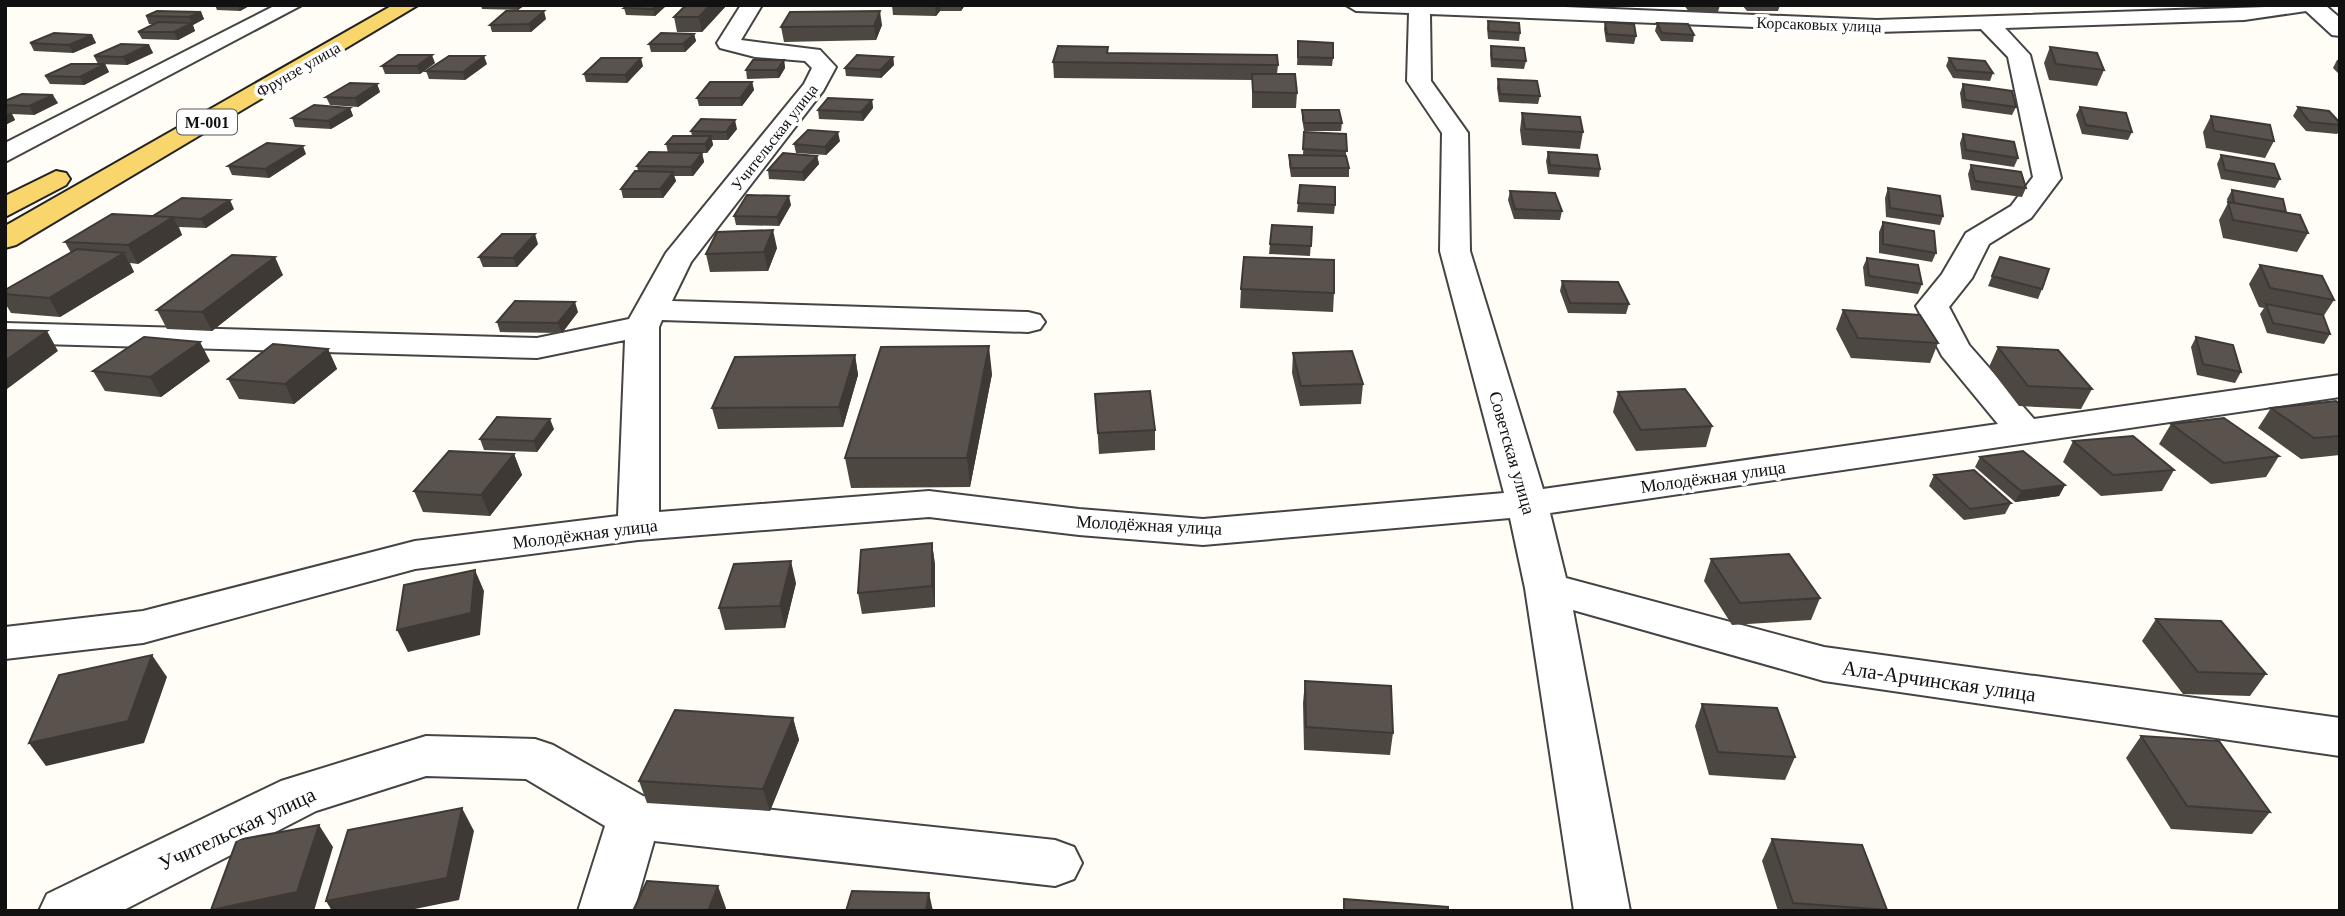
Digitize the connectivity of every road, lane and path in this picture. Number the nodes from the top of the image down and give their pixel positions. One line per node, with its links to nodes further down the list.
1 (292, 5): 12 (street)
2 (371, 5): 11 (main road, Фрунзе улица / M-001)
3 (408, 5): 15 (main road, Фрунзе улица / M-001)
4 (752, 5): 16 (street, Учительская улица)
5 (1356, 5): 8 (street, Корсаковых улица)
6 (2303, 5): 9 (street, Корсаковых улица)
7 (2312, 5): 10 (street)
8 (1420, 7): 9 (street, Корсаковых улица); 21 (street, Советская улица)
9 (1989, 25): 20 (street)
10 (2340, 30)
11 (139, 133)
12 (5, 154)
13 (78, 167): 14 (main road)
14 (5, 208)
15 (5, 239)
16 (647, 318): 17 (street); 18 (street); 22 (street, Учительская улица)
17 (1028, 322)
18 (5, 332)
19 (2340, 386): 20 (street, Молодёжная улица)
20 (2024, 431): 21 (street, Молодёжная улица)
21 (1527, 504): 22 (street, Молодёжная улица); 23 (street, Советская улица)
22 (638, 527): 24 (street, Молодёжная улица)
23 (1547, 588): 25 (street, Ала-Арчинская улица); 30 (street, Советская улица)
24 (5, 643)
25 (2340, 737)
26 (634, 817): 27 (street); 28 (street, Учительская улица); 29 (street)
27 (1055, 863)
28 (68, 911)
29 (606, 911)
30 (1602, 911)

